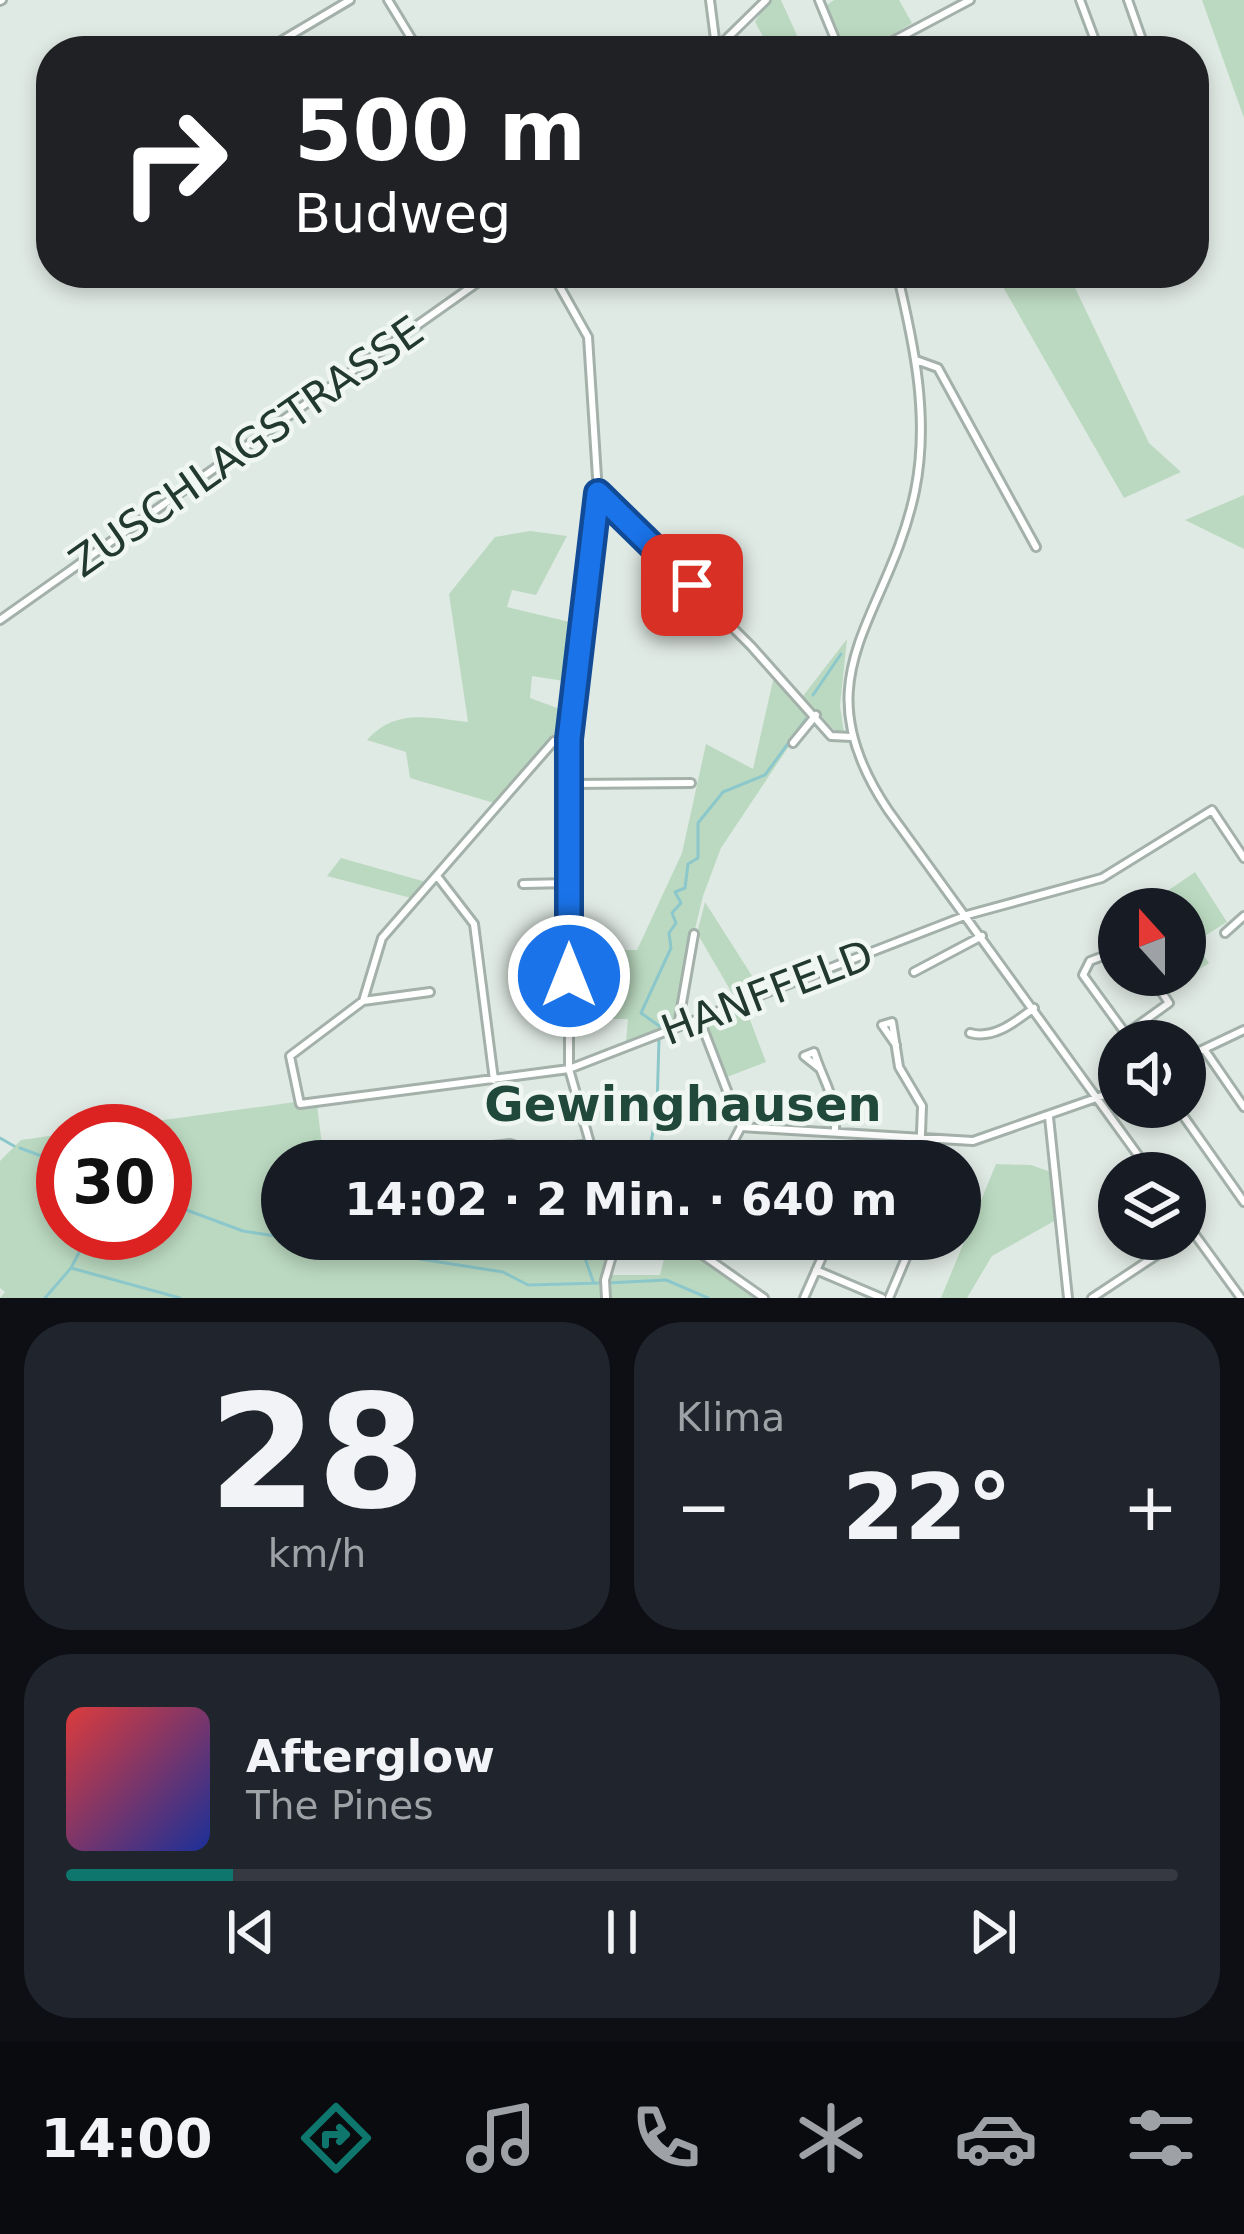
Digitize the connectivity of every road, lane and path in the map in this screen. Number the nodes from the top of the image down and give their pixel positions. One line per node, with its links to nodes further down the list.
1 (350, 0): 9 (street)
2 (388, 0): 10 (street)
3 (710, 0): 11 (street)
4 (766, 0): 12 (street)
5 (819, 0): 13 (street)
6 (970, 0): 14 (street)
7 (1081, 0): 15 (street)
8 (1128, 0): 16 (street)
9 (289, 36)
10 (410, 36)
11 (714, 36)
12 (729, 36)
13 (833, 36)
14 (902, 36)
15 (1094, 36)
16 (1140, 36)
17 (470, 288): 23 (street, ZUSCHLAGSTRASSE)
18 (560, 288): 21 (street)
19 (901, 288): 20 (street)
20 (916, 360): 22 (street); 25 (street)
21 (598, 493): 24 (street); 26 (street)
22 (1036, 547)
23 (0, 620)
24 (815, 715): 25 (street); 27 (street)
25 (852, 737): 34 (street)
26 (569, 739): 29 (street); 31 (street)
27 (793, 743)
28 (691, 783): 29 (street)
29 (571, 784): 32 (street)
30 (1244, 858): 34 (street, HANFFELD)
31 (437, 874): 43 (street); 56 (street)
32 (570, 883): 33 (street); 54 (street)
33 (523, 884)
34 (967, 915): 38 (street); 45 (street, HANFFELD)
35 (1244, 916): 36 (street)
36 (1225, 933)
37 (694, 934): 48 (street)
38 (982, 936): 40 (street); 44 (street)
39 (1098, 958): 46 (street)
40 (914, 972)
41 (430, 992): 43 (street)
42 (1164, 996): 47 (street)
43 (363, 1001): 56 (street, HANFFELD)
44 (1034, 1008): 50 (street); 57 (street)
45 (699, 1018): 48 (street, HANFFELD); 61 (street)
46 (1115, 1020)
47 (1148, 1020)
48 (678, 1026): 54 (street, HANFFELD)
49 (1244, 1030): 52 (street)
50 (970, 1033)
51 (896, 1045): 64 (street)
52 (1206, 1048)
53 (1206, 1052): 59 (street)
54 (569, 1069): 56 (street, HANFFELD); 65 (street)
55 (819, 1069): 63 (street)
56 (494, 1080)
57 (1098, 1099)
58 (1098, 1100): 60 (street)
59 (1244, 1107)
60 (1049, 1117): 64 (street); 79 (street)
61 (741, 1127): 63 (street); 66 (street)
62 (1192, 1128): 67 (street)
63 (835, 1132): 64 (street)
64 (921, 1138)
65 (590, 1140)
66 (734, 1140)
67 (1244, 1202)
68 (1206, 1259): 81 (street)
69 (611, 1260): 75 (street)
70 (716, 1260): 76 (street)
71 (821, 1260): 74 (street)
72 (904, 1260): 78 (street)
73 (1150, 1260): 80 (street)
74 (816, 1270): 77 (street); 78 (street)
75 (606, 1298)
76 (764, 1298)
77 (804, 1298)
78 (885, 1298)
79 (1068, 1298)
80 (1092, 1298)
81 (1241, 1298)

